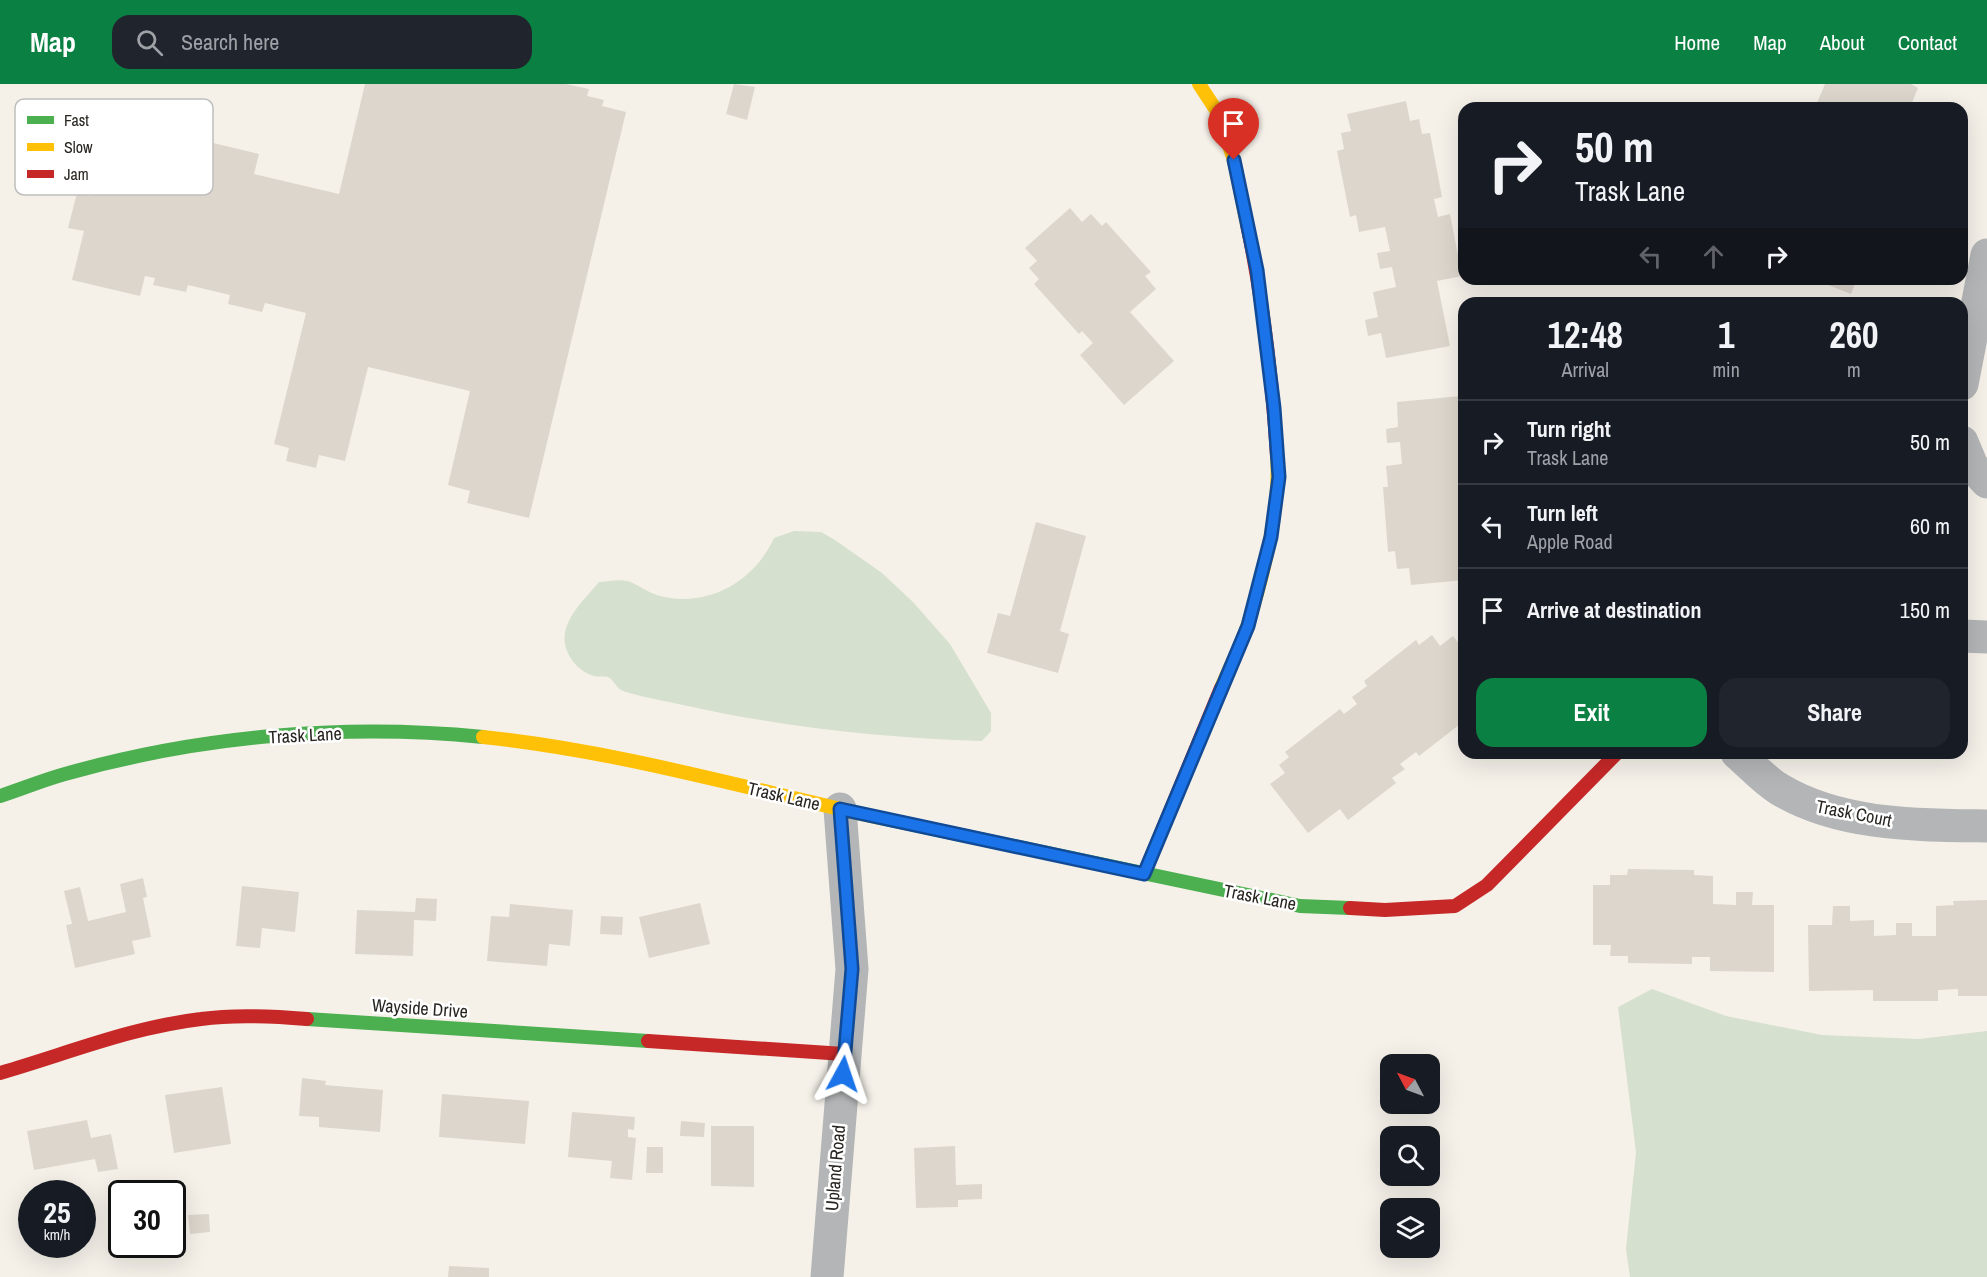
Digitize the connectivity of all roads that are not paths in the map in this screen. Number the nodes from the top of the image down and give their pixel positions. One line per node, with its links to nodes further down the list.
1 (1199, 84): 13 (street)
2 (1987, 255): 3 (street)
3 (1968, 353)
4 (1968, 456): 5 (street)
5 (1987, 482)
6 (1968, 636): 7 (street)
7 (1987, 637)
8 (1611, 759): 13 (street, Trask Lane)
9 (1744, 759): 12 (street, Trask Court)
10 (0, 796): 11 (street, Trask Lane)
11 (840, 809): 13 (street, Trask Lane); 14 (street, Upland Road)
12 (1987, 826)
13 (1144, 874)
14 (844, 1054): 15 (street, Wayside Drive); 16 (street, Upland Road)
15 (0, 1073)
16 (827, 1277)

